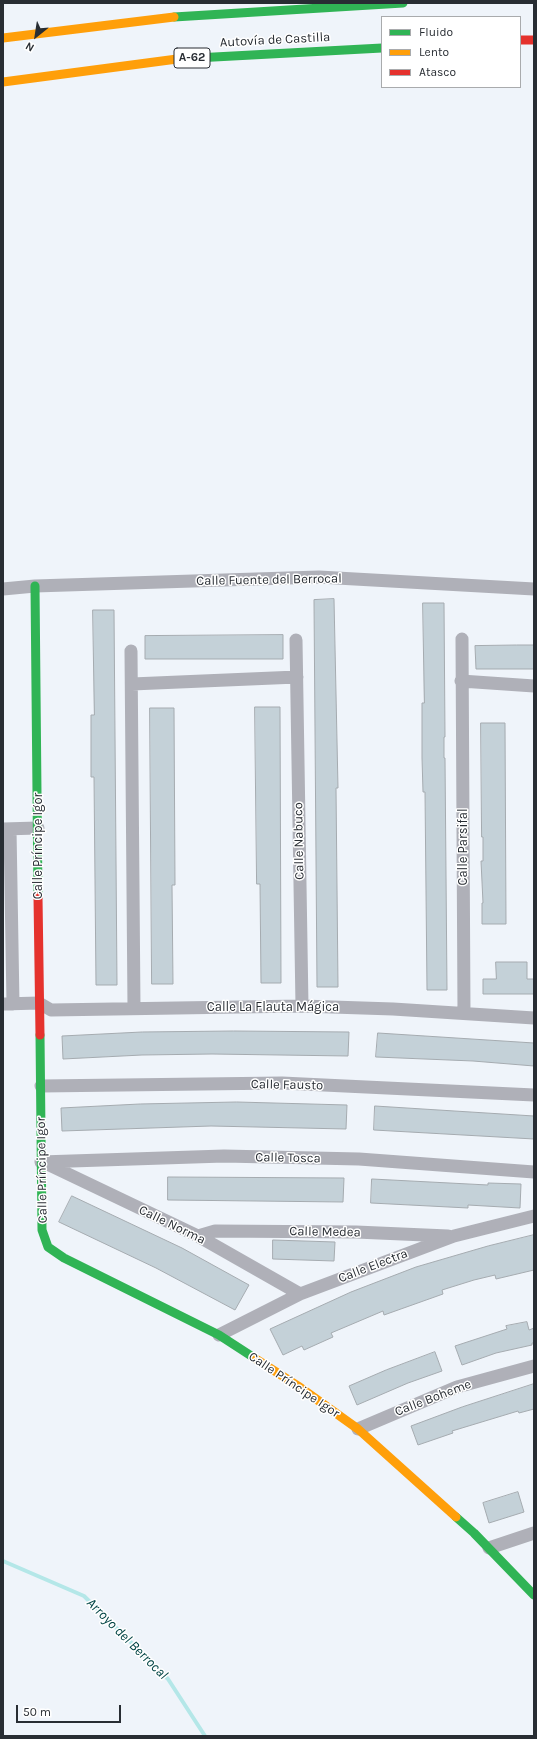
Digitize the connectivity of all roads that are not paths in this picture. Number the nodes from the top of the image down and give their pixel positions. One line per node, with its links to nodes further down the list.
1 (403, 3): 3 (main road)
2 (216, 5): 3 (main road)
3 (326, 7): 4 (main road)
4 (3, 38)
5 (521, 40): 6 (main road)
6 (534, 40)
7 (381, 48): 8 (main road, Autovía de Castilla / A-62)
8 (3, 82)
9 (36, 586): 10 (street, Calle Fuente del Berrocal); 11 (street, Calle Fuente del Berrocal); 19 (main road, Calle Príncipe Igor)
10 (3, 589)
11 (534, 589)
12 (462, 639): 16 (street, Calle Parsifal)
13 (296, 640): 15 (street, Calle Nabuco)
14 (131, 651): 17 (street)
15 (297, 677): 17 (street); 23 (street, Calle Nabuco)
16 (461, 681): 18 (street); 25 (street, Calle Parsifal)
17 (132, 684): 24 (street)
18 (534, 686)
19 (38, 828): 20 (street); 21 (main road, Calle Príncipe Igor)
20 (6, 829): 22 (street, Calle Príncipe Igor)
21 (39, 1003): 22 (street, Calle La Flauta Mágica); 24 (street, Calle La Flauta Mágica); 27 (main road, Calle Príncipe Igor)
22 (8, 1004)
23 (302, 1006): 24 (street, Calle La Flauta Mágica); 25 (street, Calle La Flauta Mágica)
24 (134, 1008)
25 (464, 1013): 26 (street, Calle La Flauta Mágica)
26 (534, 1018)
27 (41, 1086): 28 (street, Calle Fausto); 29 (main road, Calle Príncipe Igor)
28 (534, 1095)
29 (41, 1162): 30 (street, Calle Tosca); 32 (street, Calle Norma); 35 (main road, Calle Príncipe Igor)
30 (534, 1172)
31 (534, 1216): 33 (street, Calle Electra)
32 (198, 1236): 33 (street, Calle Medea); 34 (street, Calle Norma)
33 (454, 1236): 34 (street, Calle Electra)
34 (300, 1294): 35 (street, Calle Electra)
35 (219, 1335): 37 (main road, Calle Príncipe Igor)
36 (534, 1366): 37 (street, Calle Boheme)
37 (358, 1429): 39 (main road, Calle Príncipe Igor)
38 (534, 1533): 39 (street)
39 (489, 1548): 40 (main road, Calle Príncipe Igor)
40 (534, 1595)

